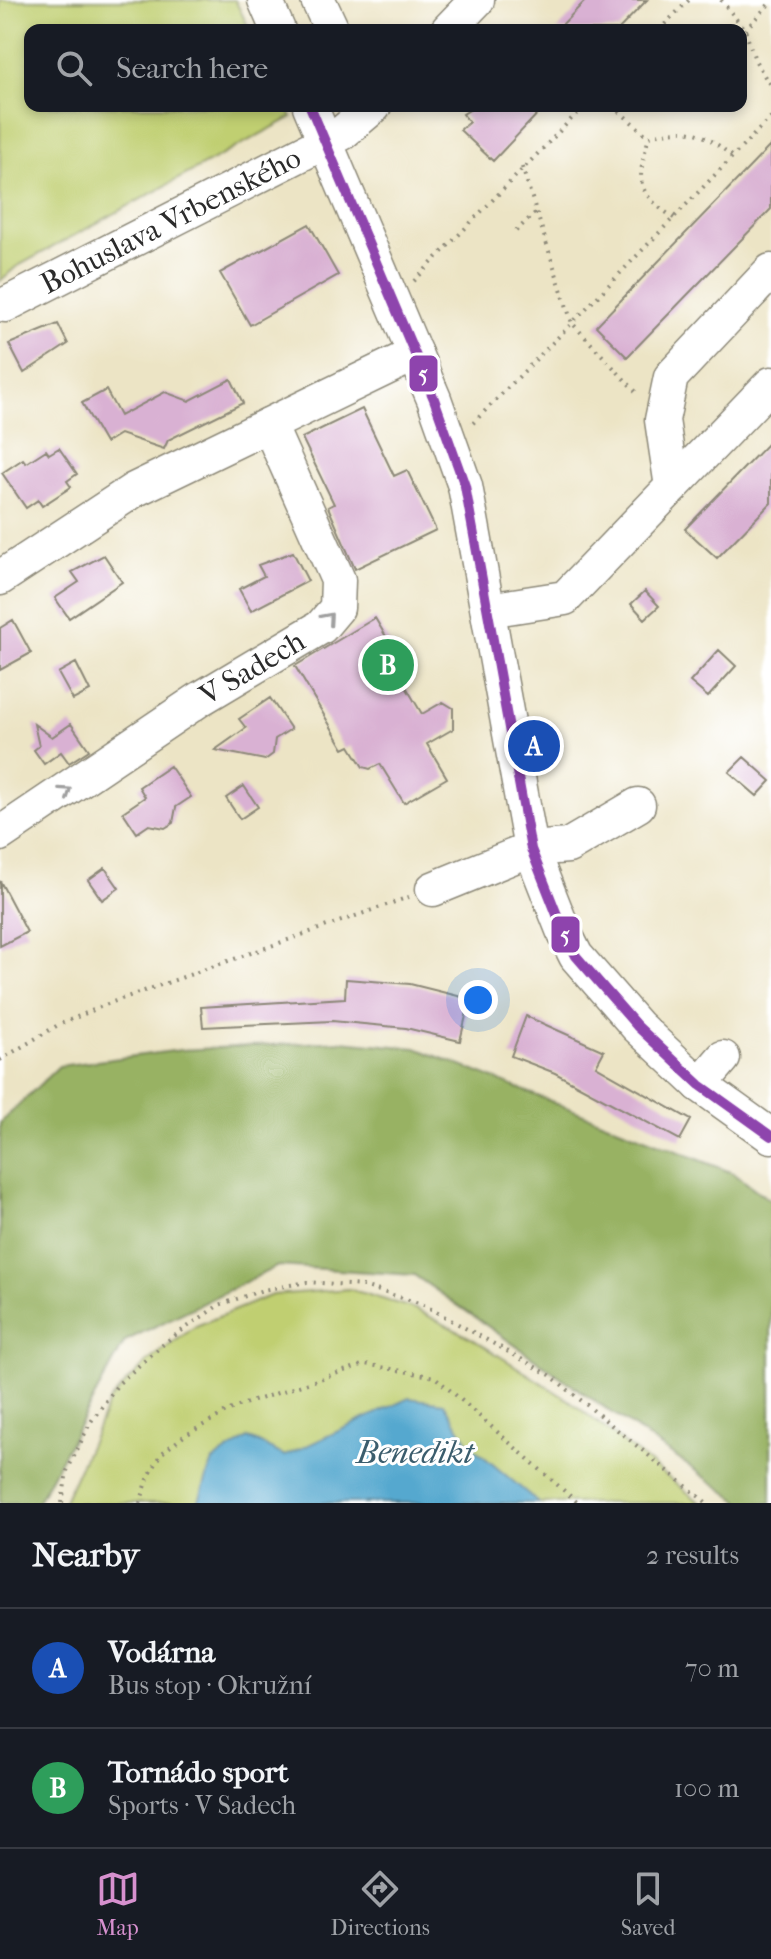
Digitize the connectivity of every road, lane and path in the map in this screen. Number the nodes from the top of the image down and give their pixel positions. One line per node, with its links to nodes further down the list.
1 (265, 0): 7 (street)
2 (318, 0): 8 (street)
3 (477, 0): 9 (street)
4 (689, 0): 10 (path)
5 (721, 0): 11 (path)
6 (771, 2): 12 (path)
7 (275, 24)
8 (329, 24)
9 (454, 24)
10 (665, 24)
11 (740, 24)
12 (747, 28)
13 (747, 36): 14 (path)
14 (771, 87)
15 (312, 112): 21 (street)
16 (367, 112): 21 (street, Bohuslava Vrbenského)
17 (578, 112): 23 (path)
18 (620, 112): 20 (path)
19 (771, 117): 22 (path)
20 (649, 137): 22 (path); 25 (path)
21 (325, 142): 29 (street, Bohuslava Vrbenského); 31 (street)
22 (732, 156): 25 (path)
23 (522, 167): 24 (path); 28 (path)
24 (536, 212): 26 (path); 30 (path)
25 (674, 218): 30 (path)
26 (516, 231)
27 (771, 271): 33 (street)
28 (408, 288)
29 (5, 305)
30 (572, 323): 33 (path); 35 (path)
31 (415, 354): 34 (street); 35 (street)
32 (771, 384): 36 (street)
33 (662, 420): 36 (street)
34 (269, 425): 37 (street); 40 (street, V Sadech, one-way to 34)
35 (446, 431): 38 (street)
36 (672, 487): 38 (street)
37 (0, 578)
38 (488, 610): 41 (street)
39 (638, 805): 41 (street)
40 (0, 834)
41 (531, 849): 42 (street); 45 (street)
42 (433, 889): 44 (path)
43 (723, 1058): 45 (street)
44 (0, 1060)
45 (700, 1085): 46 (street)
46 (771, 1136)
47 (62, 1503): 50 (path)
48 (140, 1503): 49 (path)
49 (578, 1503)
50 (707, 1503)

